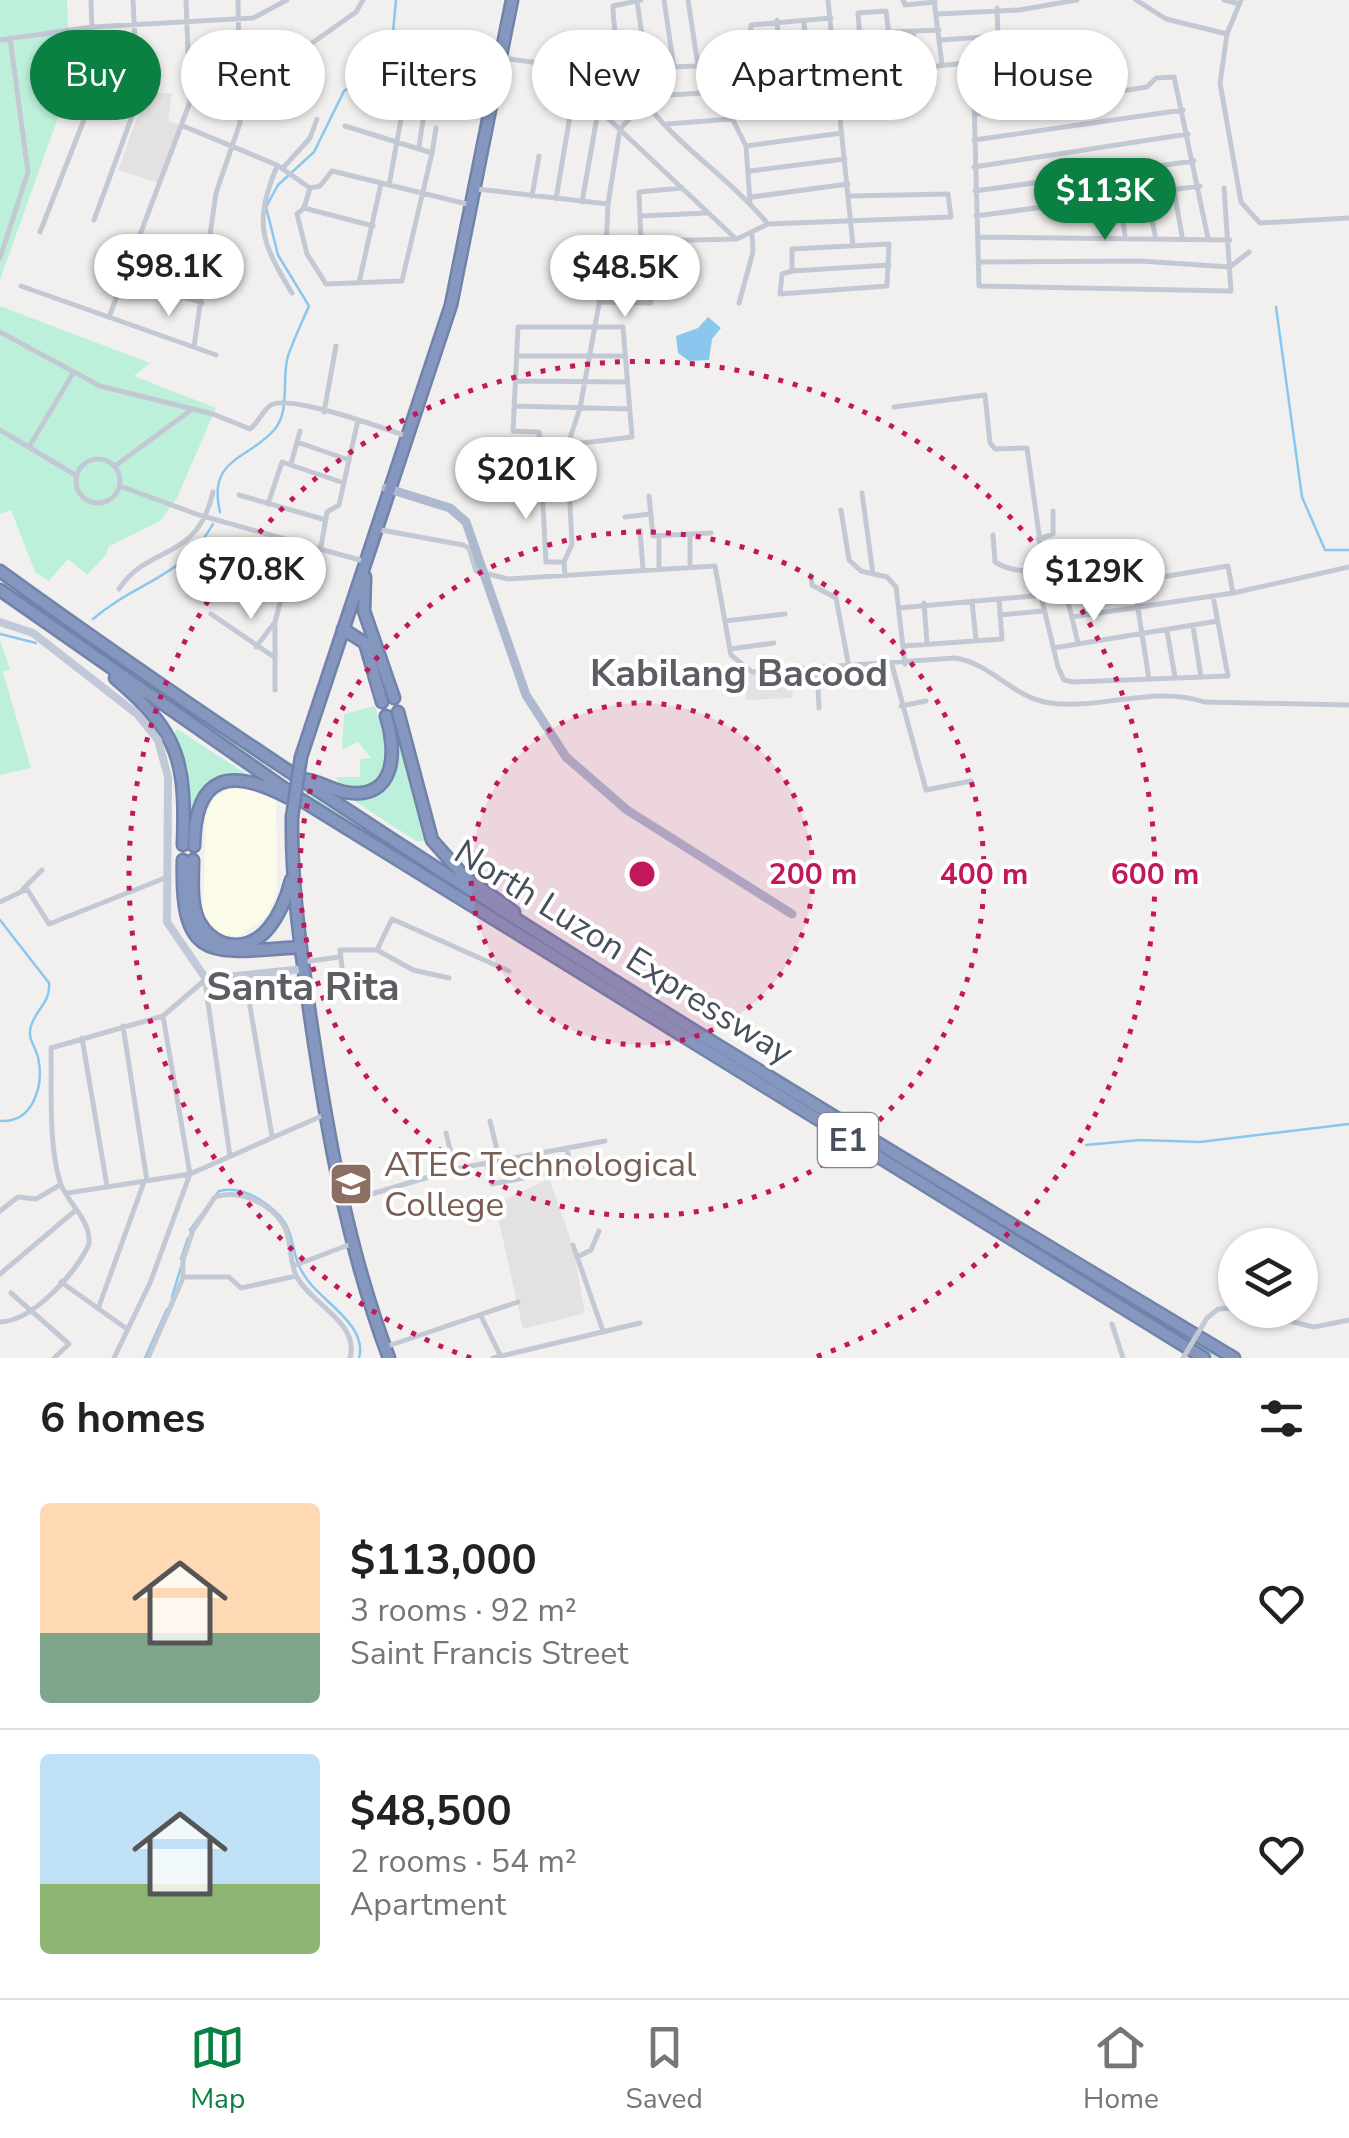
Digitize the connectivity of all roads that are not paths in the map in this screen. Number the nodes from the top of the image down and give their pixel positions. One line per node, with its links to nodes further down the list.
1 (90, 0): 30 (street)
2 (133, 0): 29 (street)
3 (186, 0): 27 (street)
4 (238, 0): 25 (street)
5 (287, 0): 25 (street)
6 (364, 0): 44 (street)
7 (512, 0): 32 (highway)
8 (639, 0): 33 (street); 34 (street)
9 (664, 0): 35 (street)
10 (688, 0): 50 (street)
11 (828, 0): 24 (street)
12 (903, 0): 18 (street)
13 (964, 0): 22 (street)
14 (1025, 0): 21 (street)
15 (1077, 0): 21 (street)
16 (1136, 0): 45 (street)
17 (1225, 0): 19 (street)
18 (934, 1): 23 (street)
19 (1241, 2): 45 (street)
20 (997, 8): 21 (street); 22 (street); 43 (street)
21 (1025, 8)
22 (965, 11): 23 (street)
23 (938, 14): 42 (street)
24 (831, 18): 28 (street); 39 (street)
25 (239, 20): 27 (street); 31 (street)
26 (777, 20): 28 (street); 36 (street); 37 (street)
27 (187, 22): 29 (street); 71 (street)
28 (804, 23): 38 (street)
29 (134, 25): 30 (street); 113 (street)
30 (92, 27): 46 (street); 117 (street)
31 (240, 30)
32 (506, 30)
33 (616, 30)
34 (642, 30)
35 (668, 30)
36 (748, 30)
37 (778, 30)
38 (805, 30)
39 (832, 30)
40 (860, 30): 41 (street)
41 (890, 30)
42 (939, 30): 49 (street)
43 (998, 30)
44 (325, 34)
45 (1227, 34): 112 (street)
46 (10, 38): 48 (street); 132 (street)
47 (957, 39): 49 (street)
48 (0, 40)
49 (940, 40): 52 (street)
50 (696, 53)
51 (957, 64): 52 (street)
52 (942, 65): 53 (street)
53 (937, 66)
54 (1128, 90): 55 (street)
55 (1182, 110): 76 (street); 78 (street)
56 (240, 120): 81 (street)
57 (318, 120): 87 (street)
58 (401, 120): 77 (street)
59 (423, 120): 79 (street)
60 (488, 120): 93 (highway)
61 (569, 120): 103 (street)
62 (597, 120): 105 (street)
63 (610, 120): 74 (street)
64 (627, 120): 74 (street)
65 (662, 120): 70 (street)
66 (698, 120): 70 (street)
67 (733, 120): 80 (street)
68 (840, 120): 75 (street)
69 (974, 120): 78 (street)
70 (666, 124): 104 (street)
71 (184, 126): 81 (street); 125 (street)
72 (345, 126): 77 (street)
73 (436, 128): 82 (street)
74 (620, 129): 94 (street); 106 (street)
75 (842, 133): 80 (street); 84 (street)
76 (1188, 134): 85 (street); 86 (street)
77 (397, 139): 79 (street); 89 (street)
78 (974, 140): 86 (street)
79 (419, 146): 82 (street)
80 (746, 146): 88 (street)
81 (231, 147): 87 (street); 131 (street)
82 (432, 153): 98 (street)
83 (538, 156): 100 (street)
84 (845, 159): 88 (street); 90 (street)
85 (1194, 161): 91 (street); 97 (street)
86 (974, 167): 97 (street)
87 (282, 168): 92 (street); 141 (street)
88 (750, 172): 104 (street)
89 (385, 184): 92 (street); 98 (street); 116 (street)
90 (848, 184): 101 (street); 104 (street)
91 (1200, 186): 96 (street); 123 (street)
92 (310, 188): 108 (street)
93 (474, 188): 100 (street); 107 (highway)
94 (682, 188): 109 (street); 110 (street)
95 (1224, 188): 126 (street)
96 (1174, 190): 99 (street); 121 (street)
97 (975, 191): 111 (street)
98 (422, 194): 107 (street); 139 (street)
99 (1147, 194): 102 (street); 120 (street)
100 (532, 196): 103 (street)
101 (850, 196): 114 (street); 114 (street)
102 (1120, 197): 111 (street); 119 (street)
103 (556, 199): 105 (street)
104 (750, 200): 115 (street)
105 (582, 202): 106 (street)
106 (608, 204): 127 (street)
107 (471, 205): 167 (highway)
108 (304, 208): 116 (street); 139 (street)
109 (708, 213): 110 (street); 124 (street)
110 (640, 216): 128 (street)
111 (976, 216): 122 (street)
112 (1349, 218)
113 (94, 220)
114 (851, 222): 115 (street); 129 (street)
115 (768, 224): 118 (street)
116 (373, 226): 139 (street)
117 (40, 232)
118 (752, 232): 124 (street); 144 (street)
119 (1126, 236): 120 (street); 122 (street)
120 (1155, 236): 121 (street)
121 (1182, 236): 123 (street)
122 (978, 237): 133 (street)
123 (1208, 238): 126 (street)
124 (737, 239): 128 (street)
125 (141, 240): 131 (street); 138 (street)
126 (1230, 240): 135 (street)
127 (608, 242): 128 (street); 136 (street)
128 (641, 243)
129 (853, 246): 134 (street); 137 (street)
130 (1249, 252): 135 (street)
131 (207, 256): 143 (street)
132 (0, 258)
133 (979, 262): 135 (street); 135 (street)
134 (889, 266): 137 (street); 137 (street)
135 (1230, 267)
136 (606, 271): 142 (street); 142 (street)
137 (792, 271)
138 (126, 278): 143 (street); 145 (street)
139 (359, 283)
140 (21, 286): 145 (street)
141 (292, 293)
142 (600, 302): 146 (street)
143 (202, 303): 149 (street)
144 (739, 303)
145 (110, 316): 149 (street)
146 (595, 327): 151 (street); 152 (street); 153 (street)
147 (0, 332): 154 (street)
148 (336, 346): 163 (street)
149 (194, 347): 150 (street)
150 (216, 356)
151 (516, 356): 152 (street); 155 (street)
152 (590, 356): 153 (street); 156 (street)
153 (625, 356): 157 (street)
154 (72, 375): 162 (street); 169 (street)
155 (515, 382): 156 (street); 158 (street)
156 (586, 382): 157 (street); 160 (street)
157 (627, 382): 161 (street)
158 (514, 406): 160 (street); 171 (street)
159 (894, 407): 196 (street)
160 (580, 408): 161 (street); 170 (street)
161 (630, 409): 170 (street)
162 (191, 410): 163 (street); 174 (street)
163 (324, 412): 164 (street)
164 (358, 420): 167 (street); 172 (street)
165 (0, 430): 169 (street)
166 (300, 430): 168 (street)
167 (407, 436): 190 (highway)
168 (297, 442): 172 (street); 173 (street)
169 (29, 447): 175 (street)
170 (567, 447): 171 (street); 200 (street)
171 (541, 448): 200 (street)
172 (349, 460): 176 (street)
173 (292, 464): 176 (street); 183 (street)
174 (115, 466): 175 (street); 177 (street)
175 (76, 476): 177 (street)
176 (344, 483): 189 (street)
177 (120, 486): 187 (street)
178 (386, 488): 209 (main road)
179 (213, 492): 187 (street)
180 (862, 492): 210 (street)
181 (239, 495): 183 (street)
182 (648, 496): 186 (street)
183 (268, 504): 189 (street)
184 (841, 510): 210 (street)
185 (1054, 511): 196 (street)
186 (650, 514): 188 (street); 194 (street)
187 (207, 517): 197 (street); 216 (street)
188 (625, 517)
189 (326, 520): 198 (street)
190 (376, 529): 201 (highway); 209 (street)
191 (640, 530): 206 (street)
192 (690, 534): 193 (street); 194 (street); 202 (street)
193 (711, 534)
194 (658, 536): 204 (street)
195 (992, 536): 208 (street)
196 (1038, 539): 207 (street)
197 (296, 541): 198 (street); 221 (street)
198 (321, 548): 201 (street)
199 (1122, 558): 207 (street)
200 (564, 562): 211 (street)
201 (365, 564): 236 (highway); 241 (highway)
202 (690, 567): 204 (street); 232 (street)
203 (1349, 567): 218 (street)
204 (659, 569): 206 (street)
205 (0, 570): 265 (highway, North Luzon Expressway / E1)
206 (643, 570): 211 (street)
207 (1044, 570): 208 (street)
208 (1035, 571): 219 (street)
209 (484, 574): 211 (street); 273 (main road)
210 (873, 574): 226 (street)
211 (565, 576)
212 (811, 576): 253 (street)
213 (192, 578): 221 (street)
214 (1134, 583): 217 (street); 218 (street); 225 (street)
215 (0, 590): 250 (highway, North Luzon Expressway / E1)
216 (119, 590)
217 (1066, 592): 219 (street); 231 (street)
218 (1233, 594): 220 (street)
219 (1040, 595): 223 (street); 227 (street)
220 (1213, 596): 225 (street); 235 (street)
221 (280, 600): 234 (street)
222 (972, 600): 223 (street); 224 (street); 240 (street)
223 (998, 600): 230 (street)
224 (924, 603): 226 (street); 243 (street)
225 (1138, 607): 231 (street); 239 (street)
226 (899, 608): 245 (street)
227 (1043, 611): 230 (street); 247 (street)
228 (211, 614): 246 (street)
229 (785, 614): 232 (street)
230 (1000, 615): 240 (street)
231 (1072, 617): 244 (street)
232 (725, 621): 248 (street)
233 (0, 622): 270 (main road)
234 (275, 622): 246 (street); 249 (street)
235 (1218, 622): 237 (street); 255 (street)
236 (345, 624): 241 (highway); 261 (highway); 269 (highway, bridge)
237 (1192, 626): 238 (street); 255 (street)
238 (1167, 631): 239 (street); 256 (street)
239 (1142, 634): 244 (street); 257 (street)
240 (976, 640): 243 (street)
241 (374, 641): 259 (highway)
242 (774, 643): 248 (street)
243 (927, 643): 245 (street)
244 (1078, 644): 247 (street)
245 (904, 646): 251 (street)
246 (256, 647): 249 (street)
247 (1052, 648): 257 (street)
248 (730, 649): 254 (street)
249 (274, 657): 258 (street)
250 (106, 664): 267 (highway, North Luzon Expressway / E1); 267 (highway)
251 (905, 664): 252 (street); 262 (street)
252 (892, 665): 253 (street); 263 (street)
253 (849, 667): 254 (street)
254 (817, 669): 264 (street)
255 (1201, 677): 256 (street)
256 (1175, 678): 257 (street)
257 (1149, 679)
258 (275, 690)
259 (394, 698)
260 (926, 701): 263 (street)
261 (382, 702)
262 (1349, 705)
263 (901, 706): 266 (street)
264 (819, 708)
265 (299, 779): 274 (highway, North Luzon Expressway / E1); 274 (highway)
266 (972, 782)
267 (298, 798): 338 (highway, North Luzon Expressway / E1)
268 (42, 870): 271 (street)
269 (293, 874): 275 (highway); 276 (highway)
270 (165, 878): 271 (street); 283 (main road)
271 (23, 889): 272 (street)
272 (0, 902)
273 (792, 914)
274 (523, 925): 339 (highway, North Luzon Expressway / E1)
275 (246, 944): 276 (highway); 276 (highway)
276 (300, 944): 279 (highway)
277 (378, 950): 278 (street); 280 (street); 282 (street)
278 (341, 957): 279 (street); 284 (street)
279 (303, 966): 281 (main road); 288 (highway)
280 (509, 972)
281 (246, 977): 283 (main road); 291 (street)
282 (449, 978)
283 (206, 979): 285 (street); 294 (street)
284 (344, 985)
285 (163, 1016): 286 (street); 300 (street)
286 (123, 1026): 287 (street); 301 (street)
287 (82, 1038): 302 (street); 303 (street)
288 (324, 1115): 291 (street); 305 (highway)
289 (490, 1121): 295 (street)
290 (446, 1133): 298 (street)
291 (272, 1136): 294 (street)
292 (605, 1141): 293 (street)
293 (567, 1148): 295 (street); 299 (street)
294 (230, 1156): 300 (street)
295 (500, 1162): 297 (street)
296 (596, 1164): 299 (street)
297 (487, 1165): 298 (street); 299 (street)
298 (455, 1169): 305 (street)
299 (571, 1169)
300 (190, 1174): 301 (street); 328 (street)
301 (146, 1181): 303 (street); 319 (street)
302 (60, 1185): 304 (street); 307 (street)
303 (107, 1186): 304 (street)
304 (68, 1193): 306 (street)
305 (342, 1203): 309 (highway)
306 (76, 1210): 313 (street); 316 (street)
307 (0, 1211)
308 (598, 1231): 311 (street)
309 (354, 1243): 312 (street); 330 (highway)
310 (573, 1245): 311 (street)
311 (578, 1257): 329 (street)
312 (294, 1266): 314 (street); 315 (street)
313 (0, 1274)
314 (296, 1276): 315 (street); 335 (street)
315 (183, 1277): 334 (street)
316 (61, 1282): 319 (street); 320 (street)
317 (11, 1293): 320 (street)
318 (518, 1302): 322 (street)
319 (98, 1309): 328 (street)
320 (29, 1310): 324 (street); 332 (street)
321 (1218, 1311): 337 (street, bridge)
322 (480, 1316): 330 (street); 331 (street)
323 (1349, 1320): 327 (street)
324 (0, 1322)
325 (640, 1323): 329 (street)
326 (1112, 1324): 336 (street)
327 (1318, 1326)
328 (127, 1330): 333 (street)
329 (603, 1331): 331 (street)
330 (387, 1353)
331 (498, 1357)
332 (54, 1358)
333 (114, 1358)
334 (148, 1358)
335 (350, 1358)
336 (1123, 1358)
337 (1183, 1358)
338 (1204, 1358)
339 (1234, 1358)

